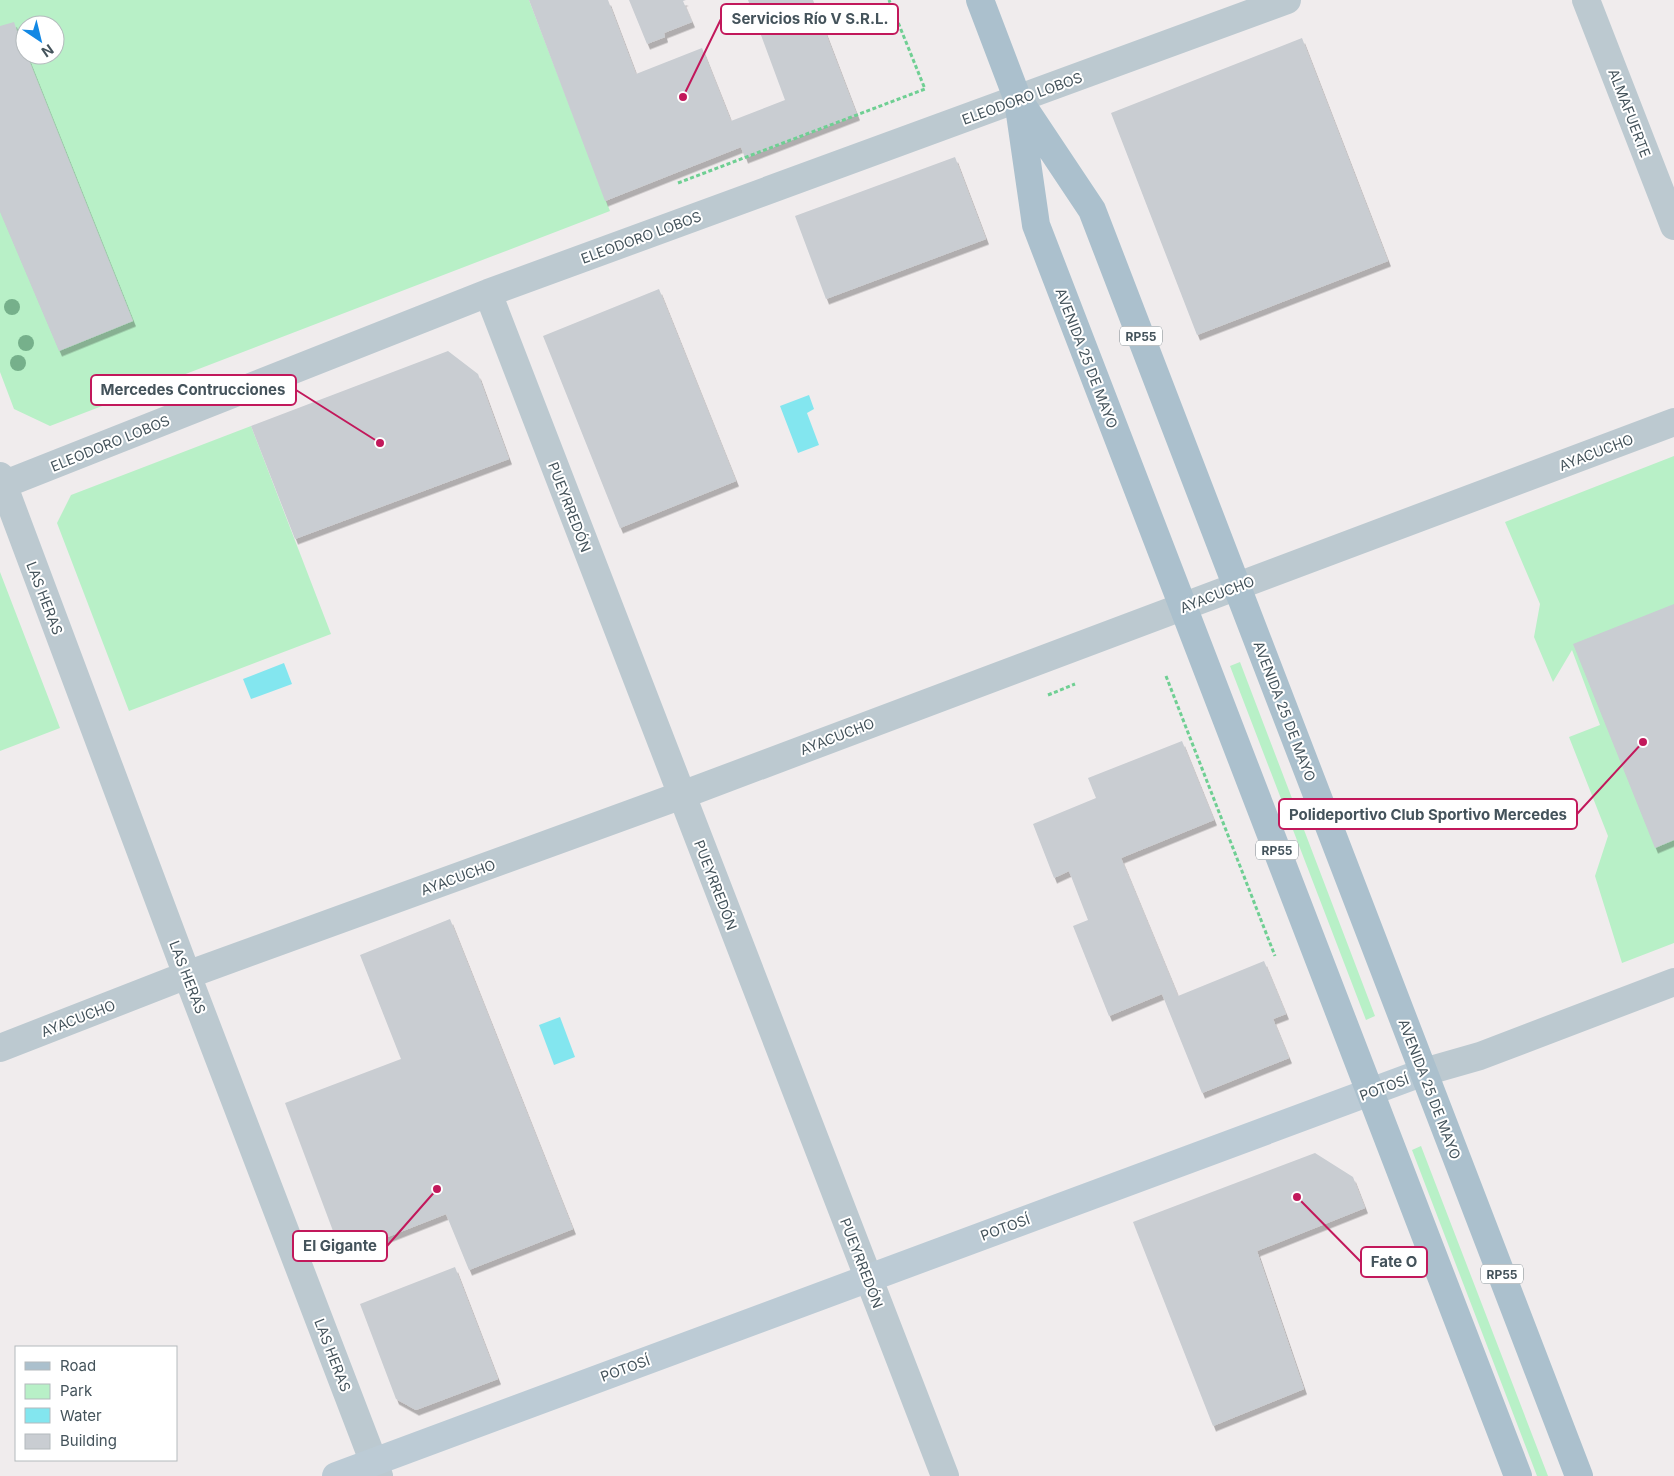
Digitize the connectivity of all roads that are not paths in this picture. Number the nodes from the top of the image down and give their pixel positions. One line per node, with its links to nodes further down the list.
1 (980, 0): 4 (main road, AVENIDA 25 DE MAYO / RP55)
2 (1287, 0): 5 (street, ELEODORO LOBOS)
3 (1586, 0): 6 (street, ALMAFUERTE)
4 (990, 13): 5 (main road, AVENIDA 25 DE MAYO / RP55)
5 (1018, 100): 7 (street, ELEODORO LOBOS); 10 (main road, AVENIDA 25 DE MAYO / RP55); 11 (main road, AVENIDA 25 DE MAYO / RP55)
6 (1674, 226)
7 (488, 294): 9 (street, ELEODORO LOBOS); 12 (street, PUEYRREDÓN)
8 (1674, 422): 10 (street, AYACUCHO)
9 (1, 482): 13 (street, LAS HERAS)
10 (1237, 587): 11 (street, AYACUCHO); 16 (main road, AVENIDA 25 DE MAYO / RP55)
11 (1183, 607): 12 (street, AYACUCHO); 17 (main road, AVENIDA 25 DE MAYO / RP55)
12 (682, 795): 13 (street, AYACUCHO); 18 (street, PUEYRREDÓN)
13 (187, 975): 15 (street, AYACUCHO); 19 (street, LAS HERAS)
14 (1674, 982): 16 (street, POTOSÍ)
15 (0, 1048)
16 (1424, 1072): 17 (main road, POTOSÍ); 23 (main road, AVENIDA 25 DE MAYO / RP55)
17 (1370, 1092): 18 (main road, POTOSÍ); 22 (main road, AVENIDA 25 DE MAYO / RP55)
18 (868, 1278): 19 (main road, POTOSÍ); 21 (street, PUEYRREDÓN)
19 (376, 1469): 20 (main road, POTOSÍ)
20 (336, 1476)
21 (945, 1476)
22 (1518, 1476)
23 (1579, 1476)

